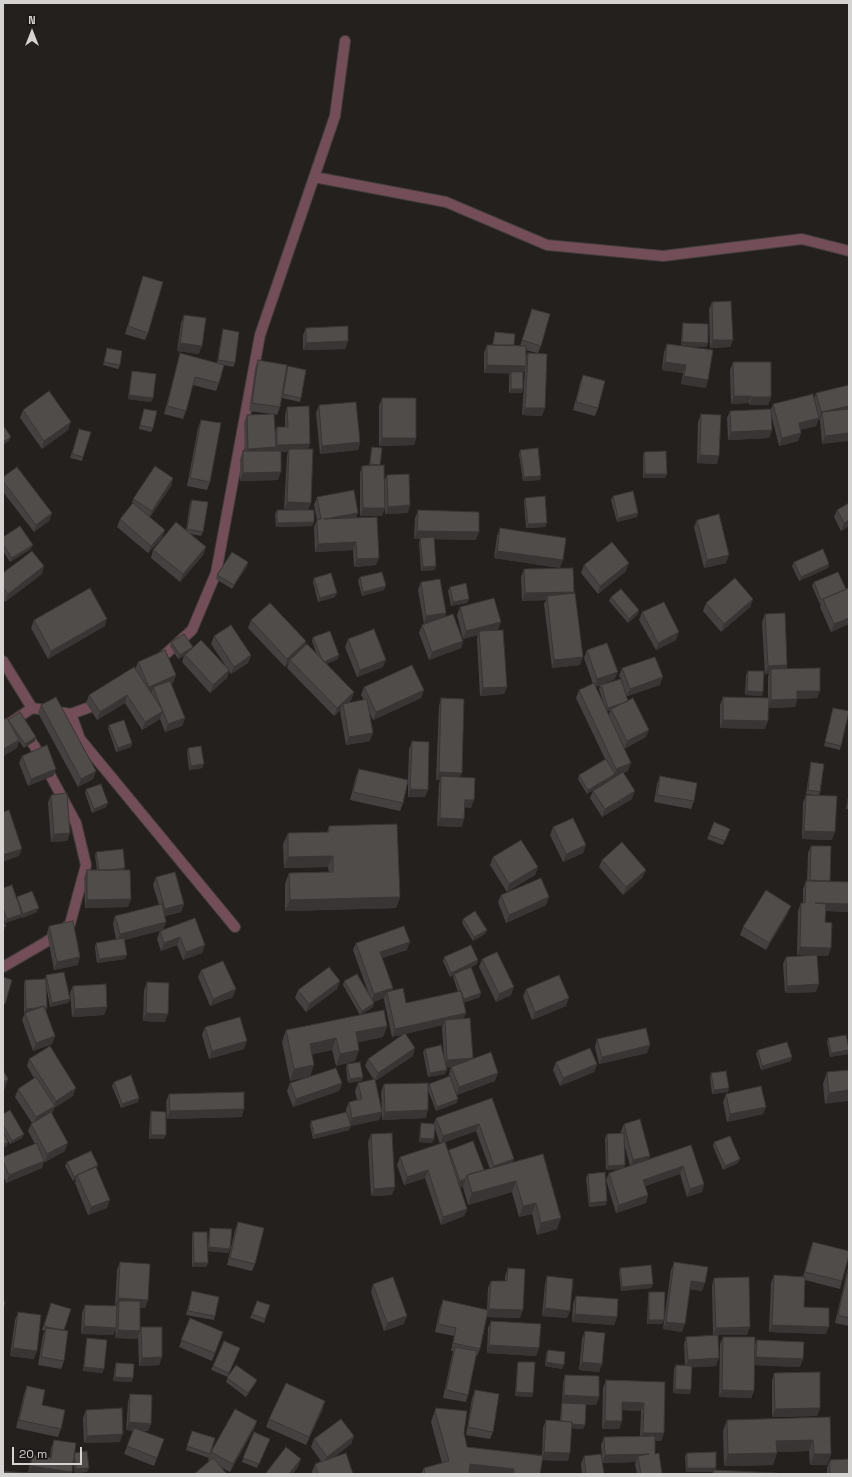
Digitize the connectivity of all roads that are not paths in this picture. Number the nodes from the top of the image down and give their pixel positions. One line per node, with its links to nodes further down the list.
1 (345, 41): 2 (street)
2 (314, 177): 3 (street); 5 (street)
3 (849, 251)
4 (3, 660): 7 (street)
5 (147, 671)
6 (111, 699): 8 (street)
7 (32, 708): 8 (street); 9 (street)
8 (71, 714): 11 (street)
9 (16, 719): 10 (street); 12 (street)
10 (3, 728)
11 (235, 927)
12 (3, 967)

